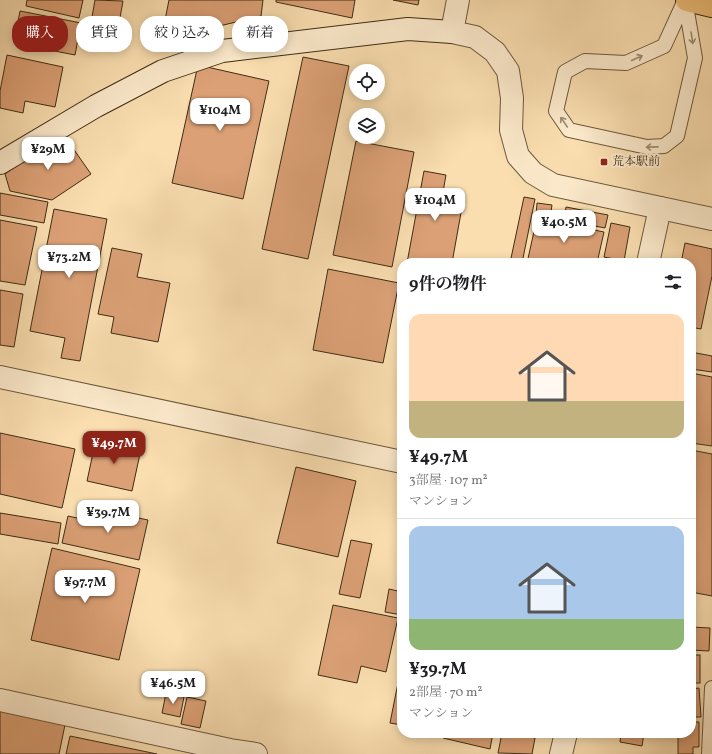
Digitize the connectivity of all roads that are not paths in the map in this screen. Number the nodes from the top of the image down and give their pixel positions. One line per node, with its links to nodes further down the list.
1 (458, 0): 4 (street)
2 (686, 0): 2 (lane, one-way to 2); 3 (highway)
3 (712, 6)
4 (452, 32): 5 (street); 6 (street)
5 (0, 163)
6 (660, 208): 7 (street); 8 (street)
7 (712, 219)
8 (649, 258)
9 (0, 377): 10 (street)
10 (397, 461)
11 (712, 688): 17 (lane)
12 (0, 700): 14 (street)
13 (565, 738): 16 (street)
14 (229, 752): 15 (street)
15 (256, 754)
16 (562, 754)
17 (709, 754)

